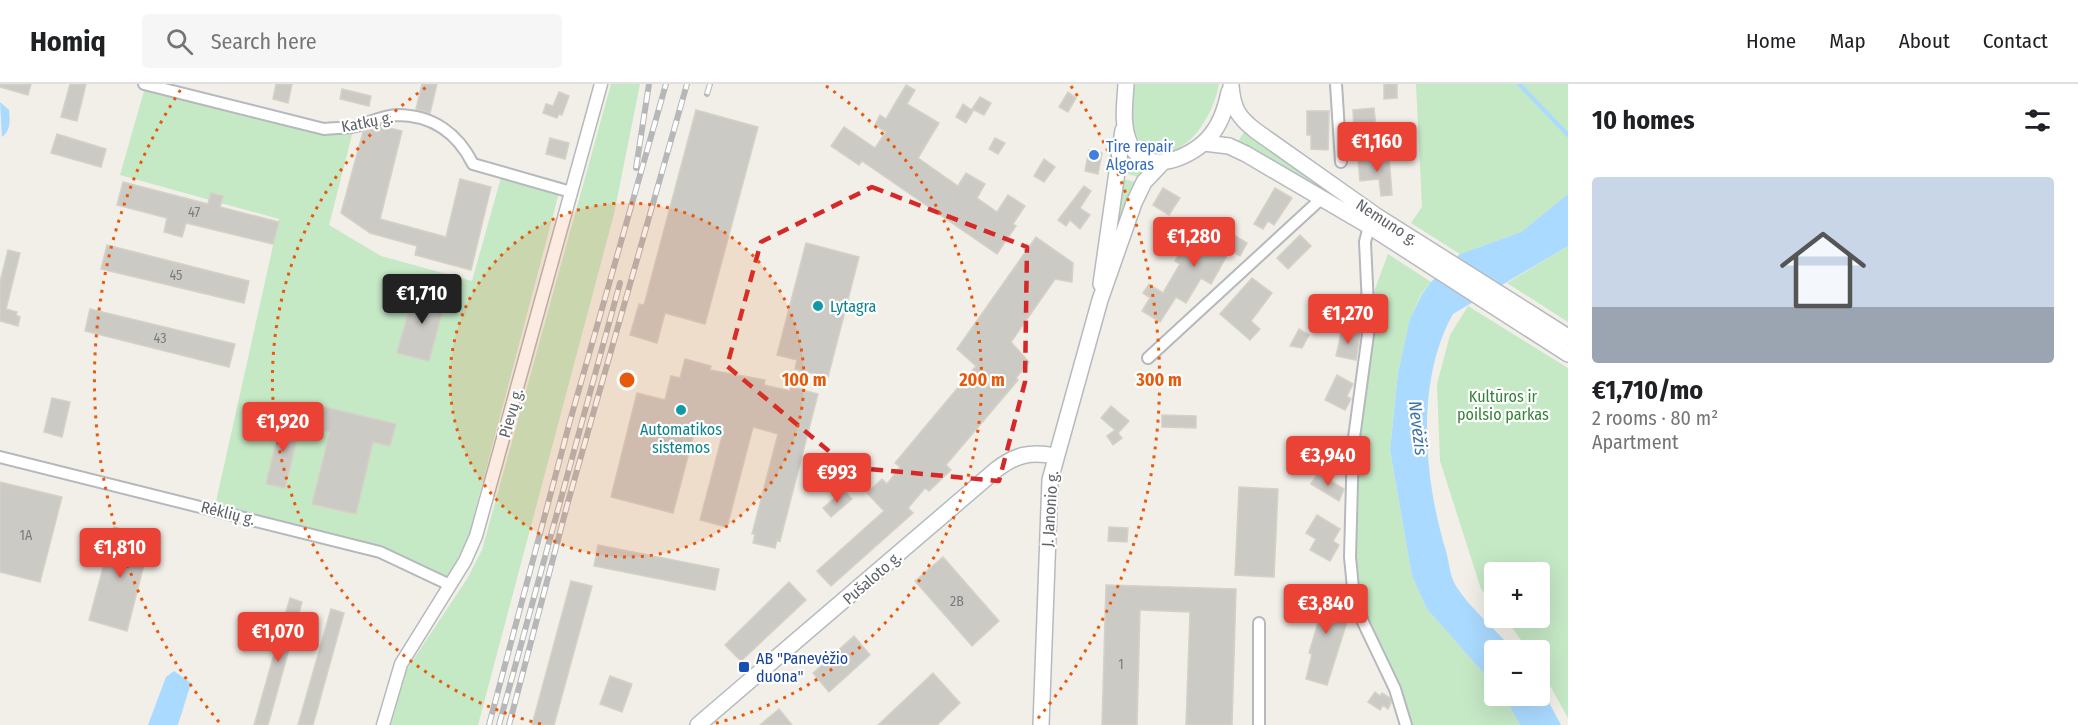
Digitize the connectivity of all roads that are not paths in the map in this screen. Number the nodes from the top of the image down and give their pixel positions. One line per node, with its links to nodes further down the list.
1 (144, 84): 10 (street, Katkų g.)
2 (601, 84): 10 (street, Pievų g.)
3 (1126, 84): 6 (main road, J. Janonio g.)
4 (1336, 84): 8 (street)
5 (1231, 85): 7 (main road); 12 (main road, Nemuno g.)
6 (1124, 121): 9 (main road); 13 (main road, J. Janonio g.)
7 (1204, 143): 9 (main road); 11 (main road, Nemuno g.)
8 (1341, 162)
9 (1162, 163): 13 (main road, J. Janonio g.)
10 (571, 192): 19 (street, Pievų g.)
11 (1322, 198): 12 (main road, Nemuno g.); 16 (street)
12 (1372, 220): 14 (main road, Nemuno g.); 15 (main road, Nemuno g.); 25 (street)
13 (1100, 300): 17 (main road, J. Janonio g.)
14 (1568, 337)
15 (1568, 354)
16 (1148, 358)
17 (1055, 456): 22 (main road, Pušaloto g.); 23 (main road, J. Janonio g.)
18 (0, 457): 19 (street, Rėklių g.)
19 (450, 585): 21 (street, Pievų g.)
20 (1259, 623): 24 (street)
21 (383, 725)
22 (698, 725)
23 (1041, 725)
24 (1259, 725)
25 (1406, 725)

